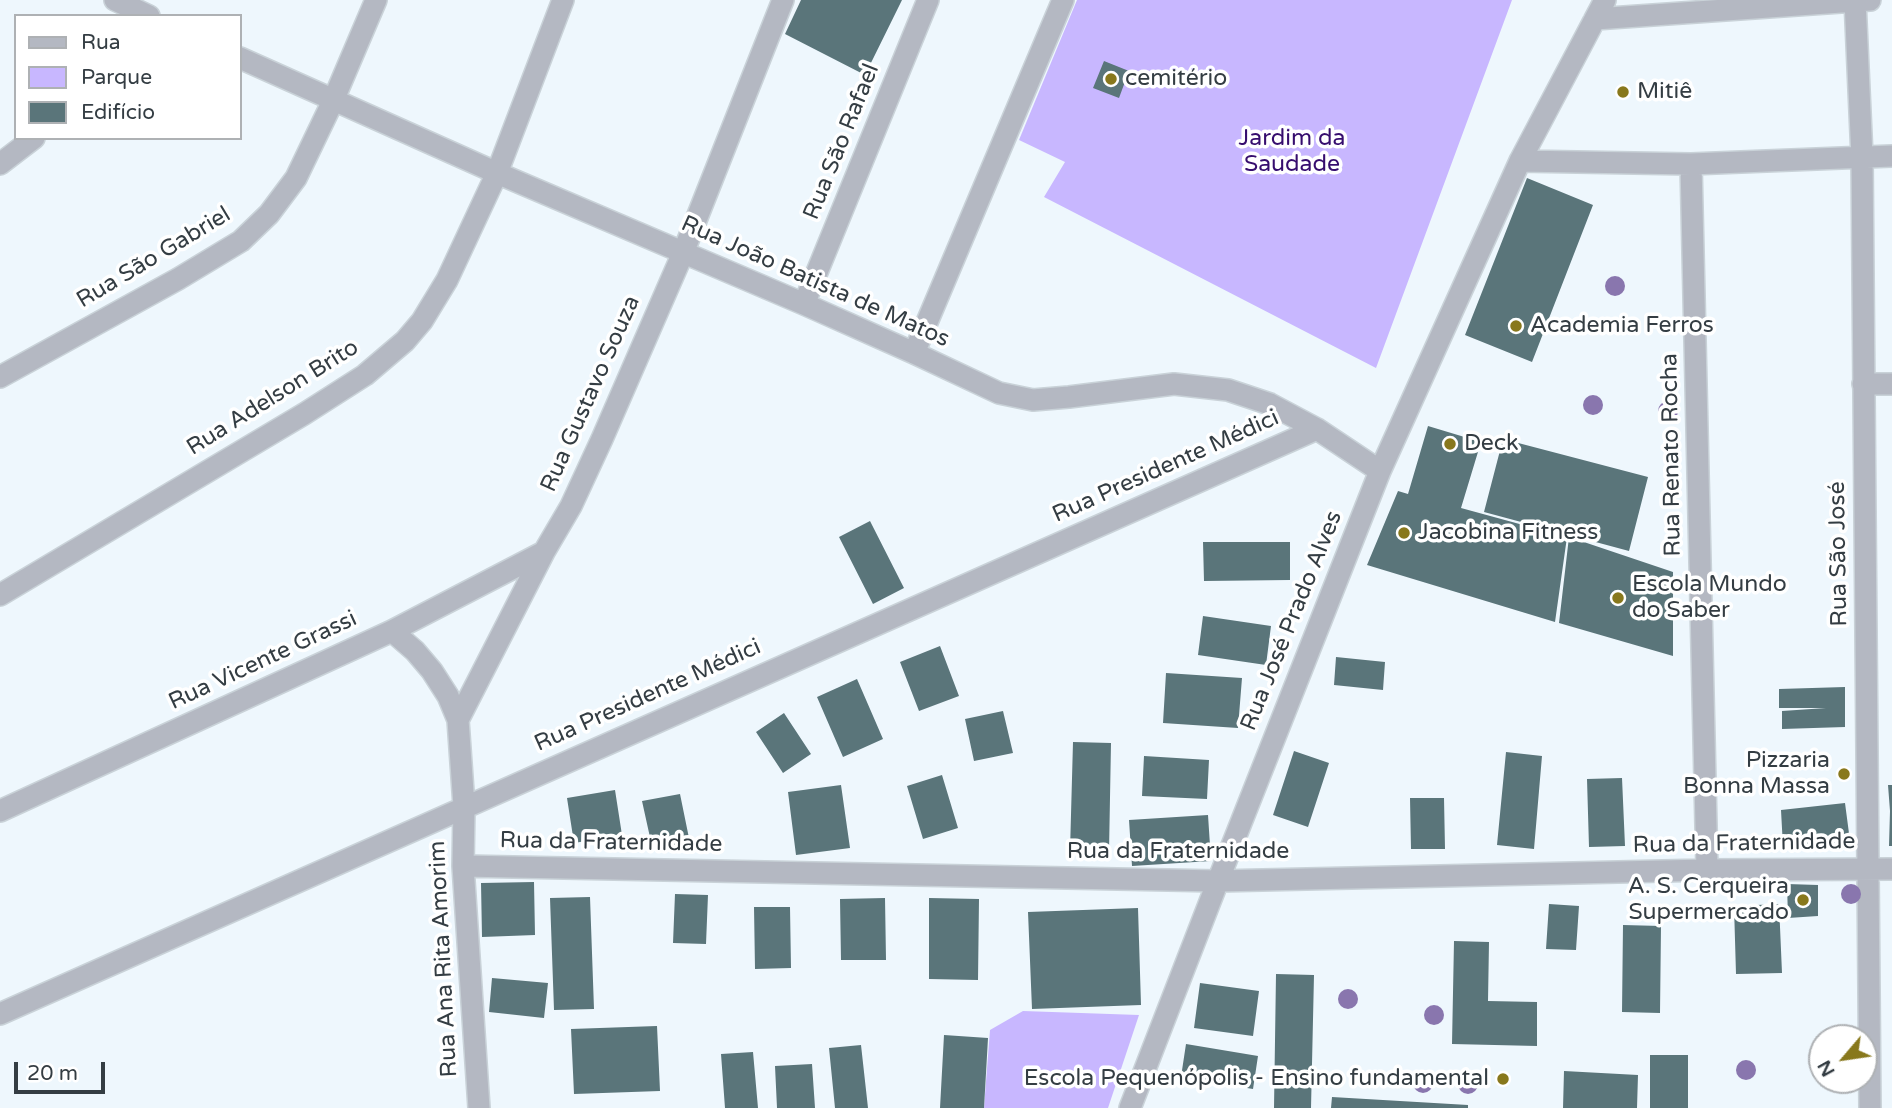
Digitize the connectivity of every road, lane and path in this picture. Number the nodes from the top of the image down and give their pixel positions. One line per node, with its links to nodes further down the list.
1 (376, 0): 10 (street, Rua São Gabriel)
2 (563, 0): 17 (street, Rua Adelson Brito)
3 (783, 0): 18 (street, Rua Gustavo Souza)
4 (928, 0): 19 (street, Rua São Rafael)
5 (1063, 0): 20 (street)
6 (1605, 0): 8 (street, Rua José Prado Alves)
7 (1860, 0): 8 (street); 13 (street, Rua São José)
8 (1595, 19): 14 (street, Rua José Prado Alves)
9 (242, 59): 10 (street, Rua João Batista de Matos)
10 (333, 101): 17 (street, Rua João Batista de Matos); 21 (street, Rua São Gabriel)
11 (31, 140): 15 (street)
12 (1892, 156): 13 (street)
13 (1862, 157): 16 (street); 22 (street, Rua São José)
14 (1520, 161): 16 (street); 25 (street, Rua José Prado Alves)
15 (0, 164)
16 (1691, 164): 35 (street, Rua Renato Rocha)
17 (498, 173): 18 (street, Rua João Batista de Matos); 27 (street, Rua Adelson Brito)
18 (683, 253): 19 (street, Rua João Batista de Matos); 26 (street, Rua Gustavo Souza)
19 (804, 304): 20 (street, Rua João Batista de Matos)
20 (914, 353): 24 (street, Rua João Batista de Matos)
21 (0, 377)
22 (1863, 384): 23 (street); 33 (street, Rua São José)
23 (1892, 384)
24 (1317, 429): 25 (street, Rua João Batista de Matos); 30 (street, Rua Presidente Médici)
25 (1380, 471): 36 (street, Rua José Prado Alves)
26 (544, 552): 28 (street, Rua Vicente Grassi); 29 (street, Rua Gustavo Souza)
27 (0, 595)
28 (392, 631): 29 (street); 31 (street, Rua Vicente Grassi)
29 (458, 720): 30 (street)
30 (464, 806): 32 (street, Rua Ana Rita Amorim); 37 (street, Rua Presidente Médici)
31 (0, 811)
32 (463, 866): 36 (street, Rua da Fraternidade); 38 (street, Rua Ana Rita Amorim)
33 (1868, 869): 34 (street, Rua da Fraternidade); 35 (street, Rua da Fraternidade); 40 (street, Rua São José)
34 (1892, 869)
35 (1707, 870): 36 (street, Rua da Fraternidade)
36 (1217, 881): 39 (street, Rua José Prado Alves)
37 (0, 1014)
38 (479, 1108)
39 (1130, 1108)
40 (1870, 1108)

